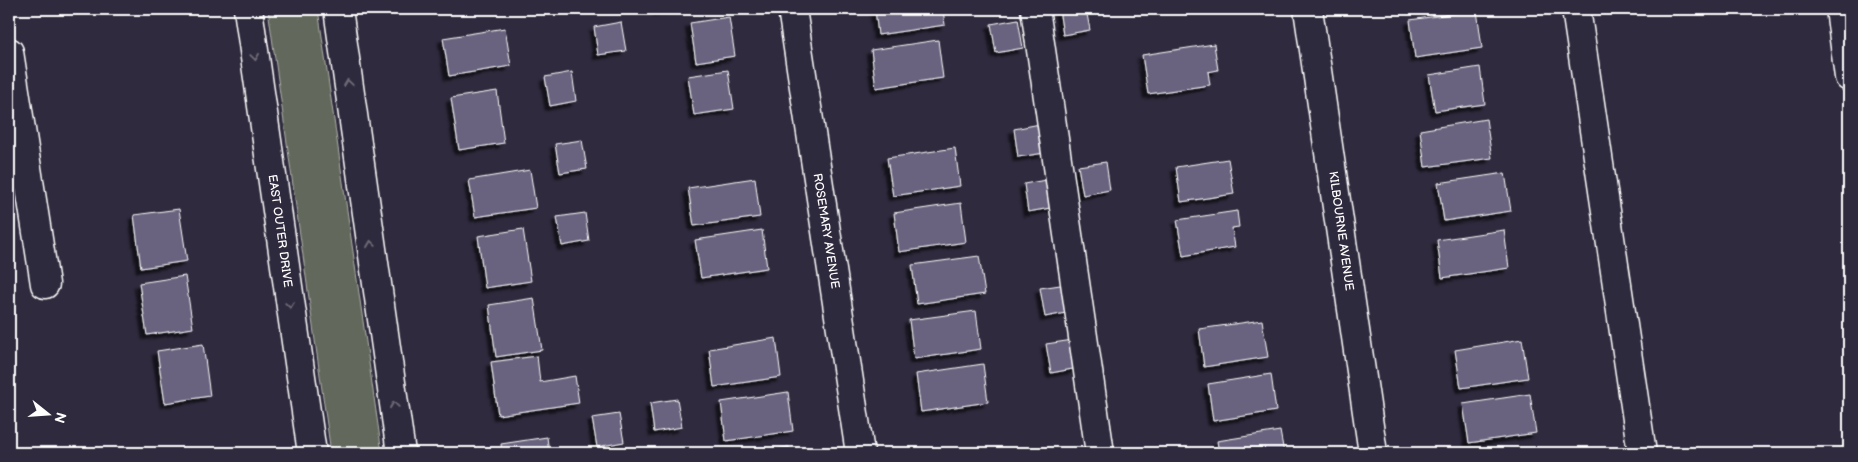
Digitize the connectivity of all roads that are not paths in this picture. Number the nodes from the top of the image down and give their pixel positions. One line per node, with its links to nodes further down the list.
1 (248, 9): 11 (street, EAST OUTER DRIVE, one-way to 11)
2 (338, 9): 12 (street, one-way to 2)
3 (792, 9): 13 (street, ROSEMARY AVENUE)
4 (1035, 9): 14 (street)
5 (1308, 9): 15 (street, KILBOURNE AVENUE)
6 (1576, 9): 16 (street)
7 (1840, 9): 9 (street)
8 (9, 52): 10 (street)
9 (1849, 77)
10 (45, 284)
11 (312, 453)
12 (400, 453)
13 (860, 453)
14 (1100, 453)
15 (1373, 453)
16 (1642, 453)

